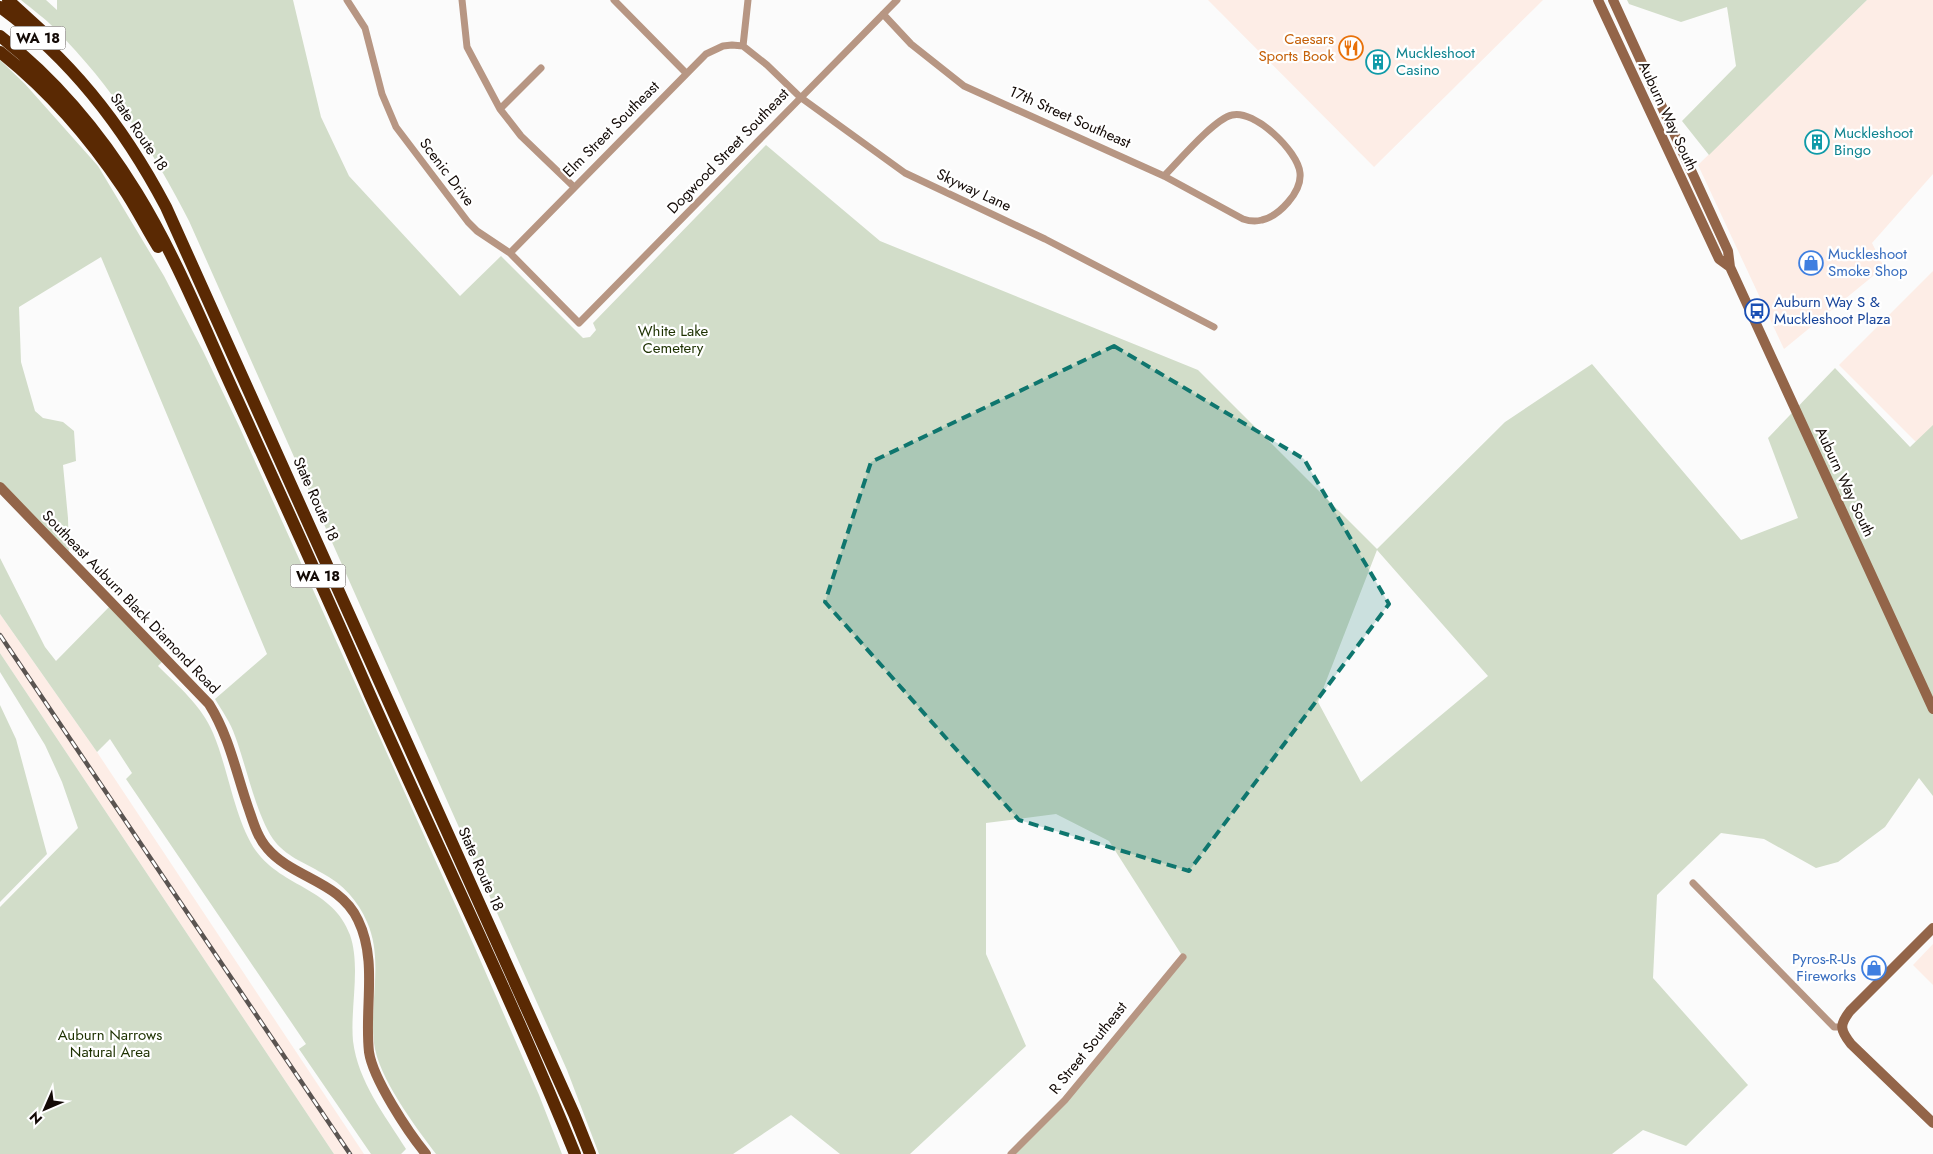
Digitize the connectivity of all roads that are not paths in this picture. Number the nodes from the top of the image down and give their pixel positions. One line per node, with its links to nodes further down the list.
1 (8, 0): 15 (highway)
2 (347, 0): 21 (street, Scenic Drive)
3 (462, 0): 18 (street)
4 (614, 0): 16 (street)
5 (748, 0): 12 (street)
6 (897, 0): 10 (street, Dogwood Street Southeast)
7 (1598, 0): 22 (main road, Auburn Way South)
8 (1613, 0): 22 (main road, Auburn Way South)
9 (0, 7): 15 (highway, State Route 18 / WA 18)
10 (883, 14): 17 (street, Dogwood Street Southeast); 19 (street, 17th Street Southeast)
11 (0, 36): 23 (highway, State Route 18 / WA 18)
12 (743, 46): 16 (street, Elm Street Southeast); 17 (street, Skyway Lane)
13 (0, 52): 23 (highway)
14 (541, 68): 18 (street)
15 (74, 73): 35 (highway, State Route 18 / WA 18)
16 (686, 73): 20 (street, Elm Street Southeast)
17 (800, 97): 24 (street, Dogwood Street Southeast); 25 (street, Skyway Lane)
18 (500, 109): 20 (street)
19 (1164, 176): 19 (street, 17th Street Southeast)
20 (574, 187): 21 (street, Elm Street Southeast)
21 (510, 253): 24 (street, Scenic Drive)
22 (1730, 267): 27 (main road, Auburn Way South)
23 (184, 285): 34 (highway, State Route 18 / WA 18)
24 (580, 323)
25 (1214, 326)
26 (0, 487): 33 (main road, Southeast Auburn Black Diamond Road)
27 (1933, 709)
28 (1693, 883): 31 (street)
29 (1933, 928): 31 (main road)
30 (1183, 957): 36 (street, R Street Southeast)
31 (1842, 1027): 32 (main road)
32 (1933, 1122)
33 (426, 1154)
34 (575, 1154)
35 (590, 1154)
36 (1011, 1154)

